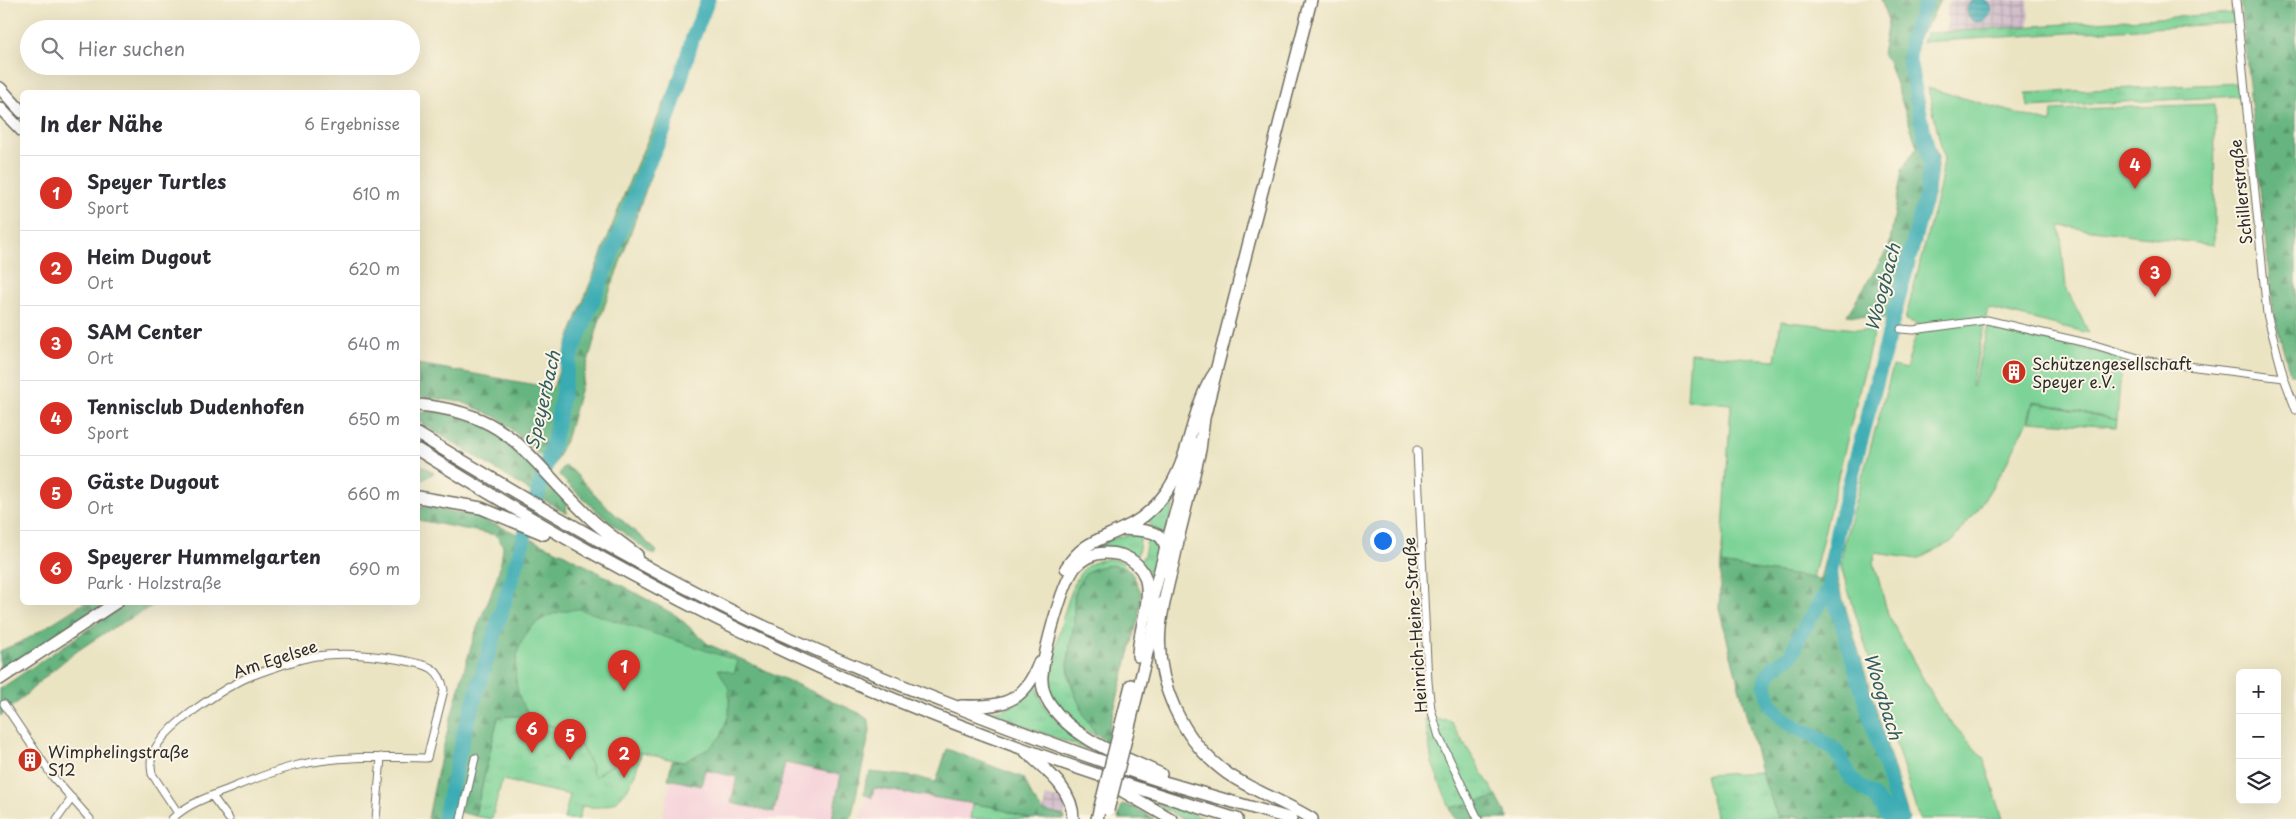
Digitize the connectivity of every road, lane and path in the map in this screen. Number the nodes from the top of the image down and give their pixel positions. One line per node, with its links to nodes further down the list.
1 (1311, 0): 12 (main road)
2 (2236, 0): 8 (street, Schillerstraße)
3 (0, 88): 5 (main road)
4 (0, 108): 6 (main road)
5 (20, 110)
6 (20, 129)
7 (1901, 329): 8 (street)
8 (2284, 378): 10 (street, Schillerstraße)
9 (420, 405): 20 (main road)
10 (2296, 410)
11 (420, 435): 20 (main road)
12 (1193, 448): 17 (main road); 18 (main road); 19 (main road)
13 (1417, 450): 48 (street, Heinrich-Heine-Straße)
14 (420, 451): 16 (main road)
15 (420, 497): 16 (main road)
16 (511, 513): 28 (main road)
17 (1122, 529): 19 (main road); 26 (main road)
18 (1179, 535): 21 (main road); 47 (main road)
19 (1166, 543): 21 (main road); 23 (main road)
20 (657, 573): 26 (main road)
21 (1167, 576): 27 (main road)
22 (112, 605): 24 (main road)
23 (1138, 656): 27 (main road); 32 (main road)
24 (0, 678)
25 (4, 704): 34 (street)
26 (953, 706): 32 (main road)
27 (1124, 730): 36 (main road, bridge)
28 (1021, 748): 31 (main road); 43 (main road)
29 (382, 757): 33 (street); 35 (street, Am Egelsee); 41 (street)
30 (475, 758): 42 (street)
31 (1086, 770): 44 (main road); 45 (main road)
32 (1197, 791): 46 (main road)
33 (212, 796): 35 (street); 40 (street)
34 (72, 798): 37 (street); 38 (street)
35 (178, 813): 39 (street)
36 (1103, 814)
37 (57, 819)
38 (90, 819)
39 (172, 819)
40 (229, 819)
41 (376, 819)
42 (461, 819)
43 (1073, 819)
44 (1171, 819)
45 (1237, 819)
46 (1291, 819)
47 (1312, 819)
48 (1478, 819)

